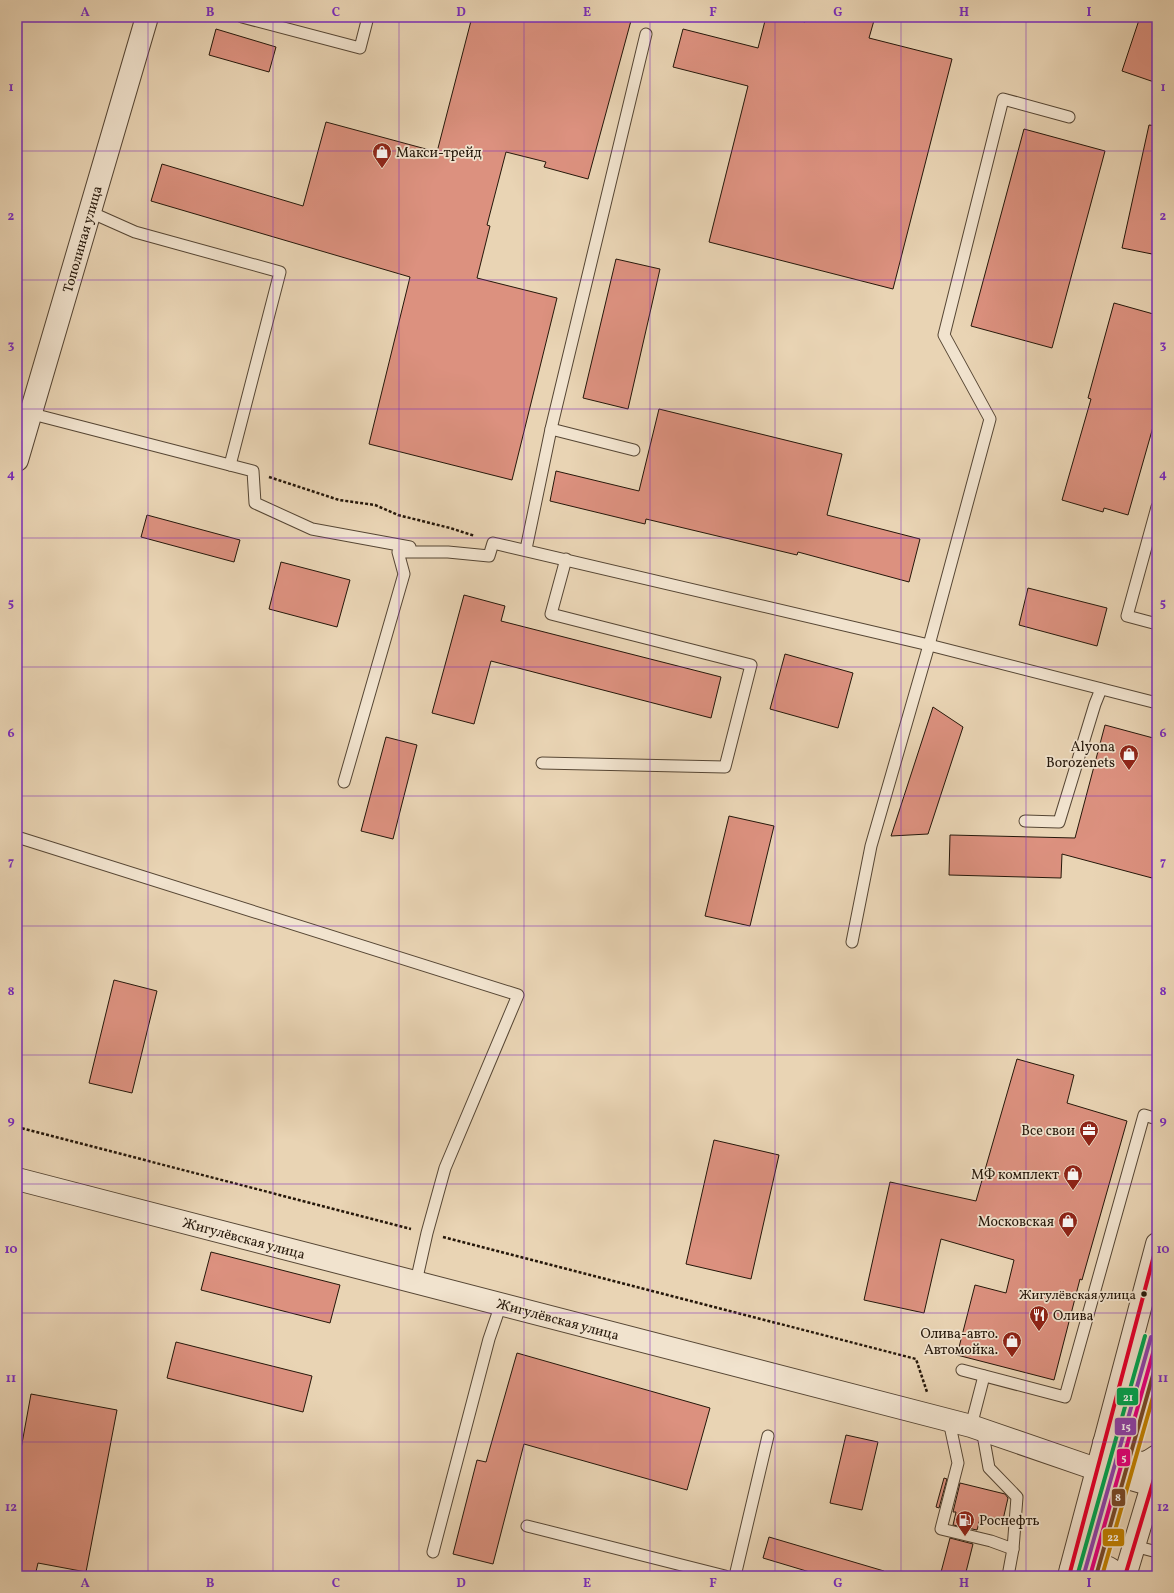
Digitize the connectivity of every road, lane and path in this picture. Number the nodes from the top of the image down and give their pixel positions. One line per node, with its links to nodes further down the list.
1 (147, 17): 6 (street, Тополиная улица)
2 (242, 17): 3 (lane)
3 (368, 17)
4 (646, 34): 8 (lane)
5 (1069, 117): 19 (lane)
6 (90, 212): 7 (street, Тополиная улица); 11 (lane)
7 (24, 412): 10 (street, Тополиная улица); 11 (lane)
8 (551, 429): 9 (lane); 15 (lane)
9 (634, 450)
10 (17, 460)
11 (230, 465): 12 (lane)
12 (253, 471): 14 (path); 16 (lane)
13 (1157, 507): 18 (lane)
14 (493, 543): 15 (lane); 16 (lane)
15 (526, 549): 17 (lane)
16 (448, 552): 23 (lane)
17 (566, 559): 19 (lane); 22 (lane)
18 (1157, 624)
19 (929, 645): 20 (lane); 26 (lane)
20 (1101, 689): 21 (lane); 24 (lane)
21 (1157, 703)
22 (542, 763)
23 (344, 782)
24 (1025, 821)
25 (17, 837): 30 (lane)
26 (852, 942)
27 (1157, 1119): 35 (lane)
28 (17, 1127): 30 (path)
29 (17, 1179): 32 (street, Жигулёвская улица)
30 (427, 1233): 32 (lane); 36 (path)
31 (1157, 1244): 39 (street)
32 (416, 1282): 33 (street, Жигулёвская улица)
33 (501, 1304): 36 (street, Жигулёвская улица); 46 (lane)
34 (962, 1370): 35 (lane)
35 (984, 1376): 37 (lane)
36 (942, 1419): 37 (street, Жигулёвская улица); 45 (lane)
37 (976, 1428): 41 (street, Жигулёвская улица); 45 (lane)
38 (768, 1436): 50 (lane)
39 (1104, 1443): 40 (street); 41 (street)
40 (1157, 1456)
41 (1096, 1470): 42 (street, Жигулёвская улица); 48 (street)
42 (1155, 1477): 44 (street)
43 (528, 1526): 49 (lane)
44 (1134, 1546): 47 (lane); 53 (street)
45 (1013, 1548): 51 (lane)
46 (433, 1552)
47 (1157, 1552)
48 (1070, 1573): 52 (street)
49 (725, 1576)
50 (735, 1576)
51 (1008, 1576)
52 (1118, 1576)
53 (1125, 1576)

